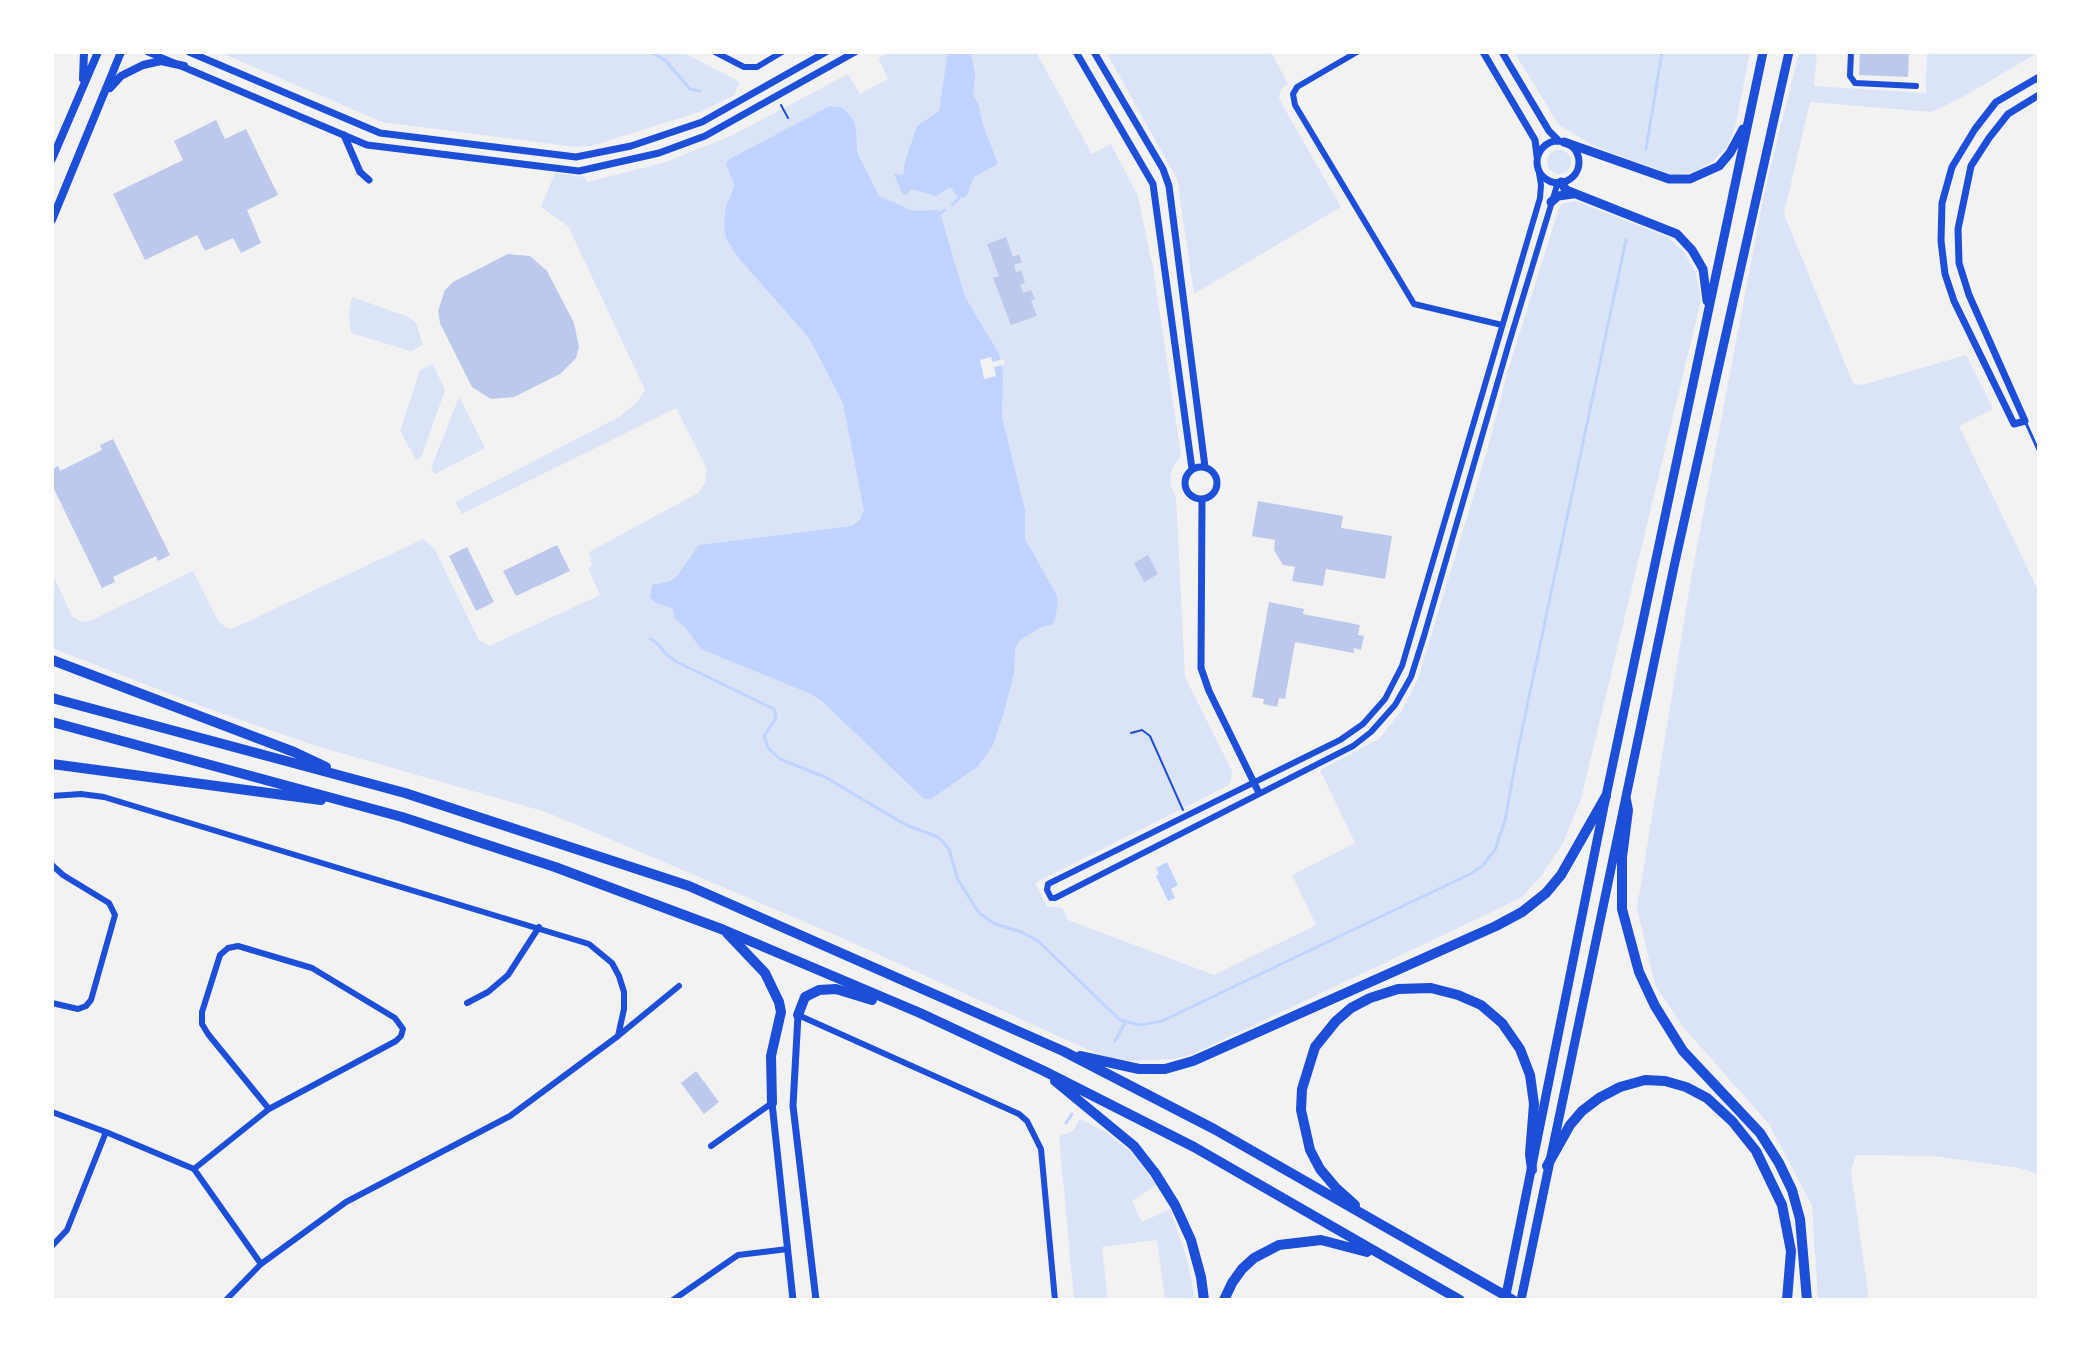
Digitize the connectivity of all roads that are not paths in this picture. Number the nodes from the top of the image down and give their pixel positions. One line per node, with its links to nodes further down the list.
1 (84, 52): 21 (main road)
2 (98, 52): 21 (main road)
3 (121, 52): 23 (main road)
4 (148, 52): 18 (street)
5 (189, 52): 8 (street)
6 (715, 52): 7 (street)
7 (782, 52)
8 (826, 52)
9 (855, 52): 25 (street)
10 (1076, 52): 32 (street)
11 (1094, 52): 30 (street)
12 (1357, 52): 37 (street)
13 (1483, 52): 28 (street)
14 (1502, 52): 26 (street)
15 (1763, 52): 24 (main road)
16 (1789, 52): 56 (main road)
17 (1851, 52): 20 (street)
18 (184, 66): 23 (main road); 25 (street)
19 (2039, 77): 40 (street)
20 (1916, 86)
21 (82, 92): 27 (main road)
22 (2039, 95): 40 (street)
23 (101, 104): 35 (main road)
24 (1749, 116): 26 (main road); 36 (main road)
25 (344, 135): 29 (street)
26 (1562, 141): 28 (street); 31 (street)
27 (52, 159)
28 (1538, 165): 31 (street); 37 (street)
29 (369, 180)
30 (1168, 180): 32 (street); 42 (street)
31 (1560, 182): 33 (main road); 34 (street)
32 (1153, 184): 43 (street)
33 (1576, 193): 34 (main road); 36 (main road)
34 (1551, 202): 39 (street)
35 (52, 220)
36 (1707, 317): 55 (main road)
37 (1502, 325): 38 (street)
38 (1498, 340): 39 (street); 45 (street)
39 (1509, 343): 46 (street)
40 (2025, 421): 41 (lane)
41 (2039, 452)
42 (1205, 467): 43 (street); 44 (street)
43 (1192, 469): 44 (street)
44 (1202, 500): 52 (street)
45 (1438, 541): 46 (street); 52 (street)
46 (1451, 545): 53 (street)
47 (52, 660): 51 (highway)
48 (52, 698): 51 (highway)
49 (52, 722): 57 (highway)
50 (52, 764): 57 (highway)
51 (352, 778): 67 (highway)
52 (1253, 780): 53 (street); 53 (street)
53 (1259, 793)
54 (52, 796): 59 (street)
55 (1606, 796): 67 (highway); 76 (main road)
56 (1626, 800): 74 (main road); 94 (highway)
57 (347, 802): 60 (highway)
58 (52, 865): 62 (street)
59 (539, 927): 63 (street); 66 (street)
60 (724, 930): 64 (highway); 69 (highway)
61 (679, 986): 66 (street)
62 (52, 1003)
63 (467, 1003)
64 (920, 1013): 65 (highway); 68 (highway)
65 (798, 1015): 85 (street); 86 (street)
66 (618, 1036): 81 (street)
67 (1063, 1051): 77 (highway)
68 (1044, 1071): 80 (highway); 87 (highway)
69 (772, 1103): 73 (street); 79 (street)
70 (269, 1109): 70 (street); 75 (street)
71 (52, 1112): 72 (street)
72 (106, 1132): 75 (street); 78 (street)
73 (711, 1146)
74 (1547, 1166): 92 (main road); 93 (highway)
75 (194, 1169): 81 (street)
76 (1532, 1170): 77 (highway); 90 (main road)
77 (1371, 1219): 91 (highway)
78 (52, 1246)
79 (788, 1249): 83 (street); 84 (street)
80 (1388, 1259): 88 (highway); 89 (highway)
81 (261, 1264): 82 (street)
82 (226, 1300)
83 (673, 1300)
84 (793, 1300)
85 (816, 1300)
86 (1055, 1300)
87 (1204, 1300)
88 (1224, 1300)
89 (1460, 1300)
90 (1505, 1300)
91 (1513, 1300)
92 (1521, 1300)
93 (1787, 1300)
94 (1807, 1300)

